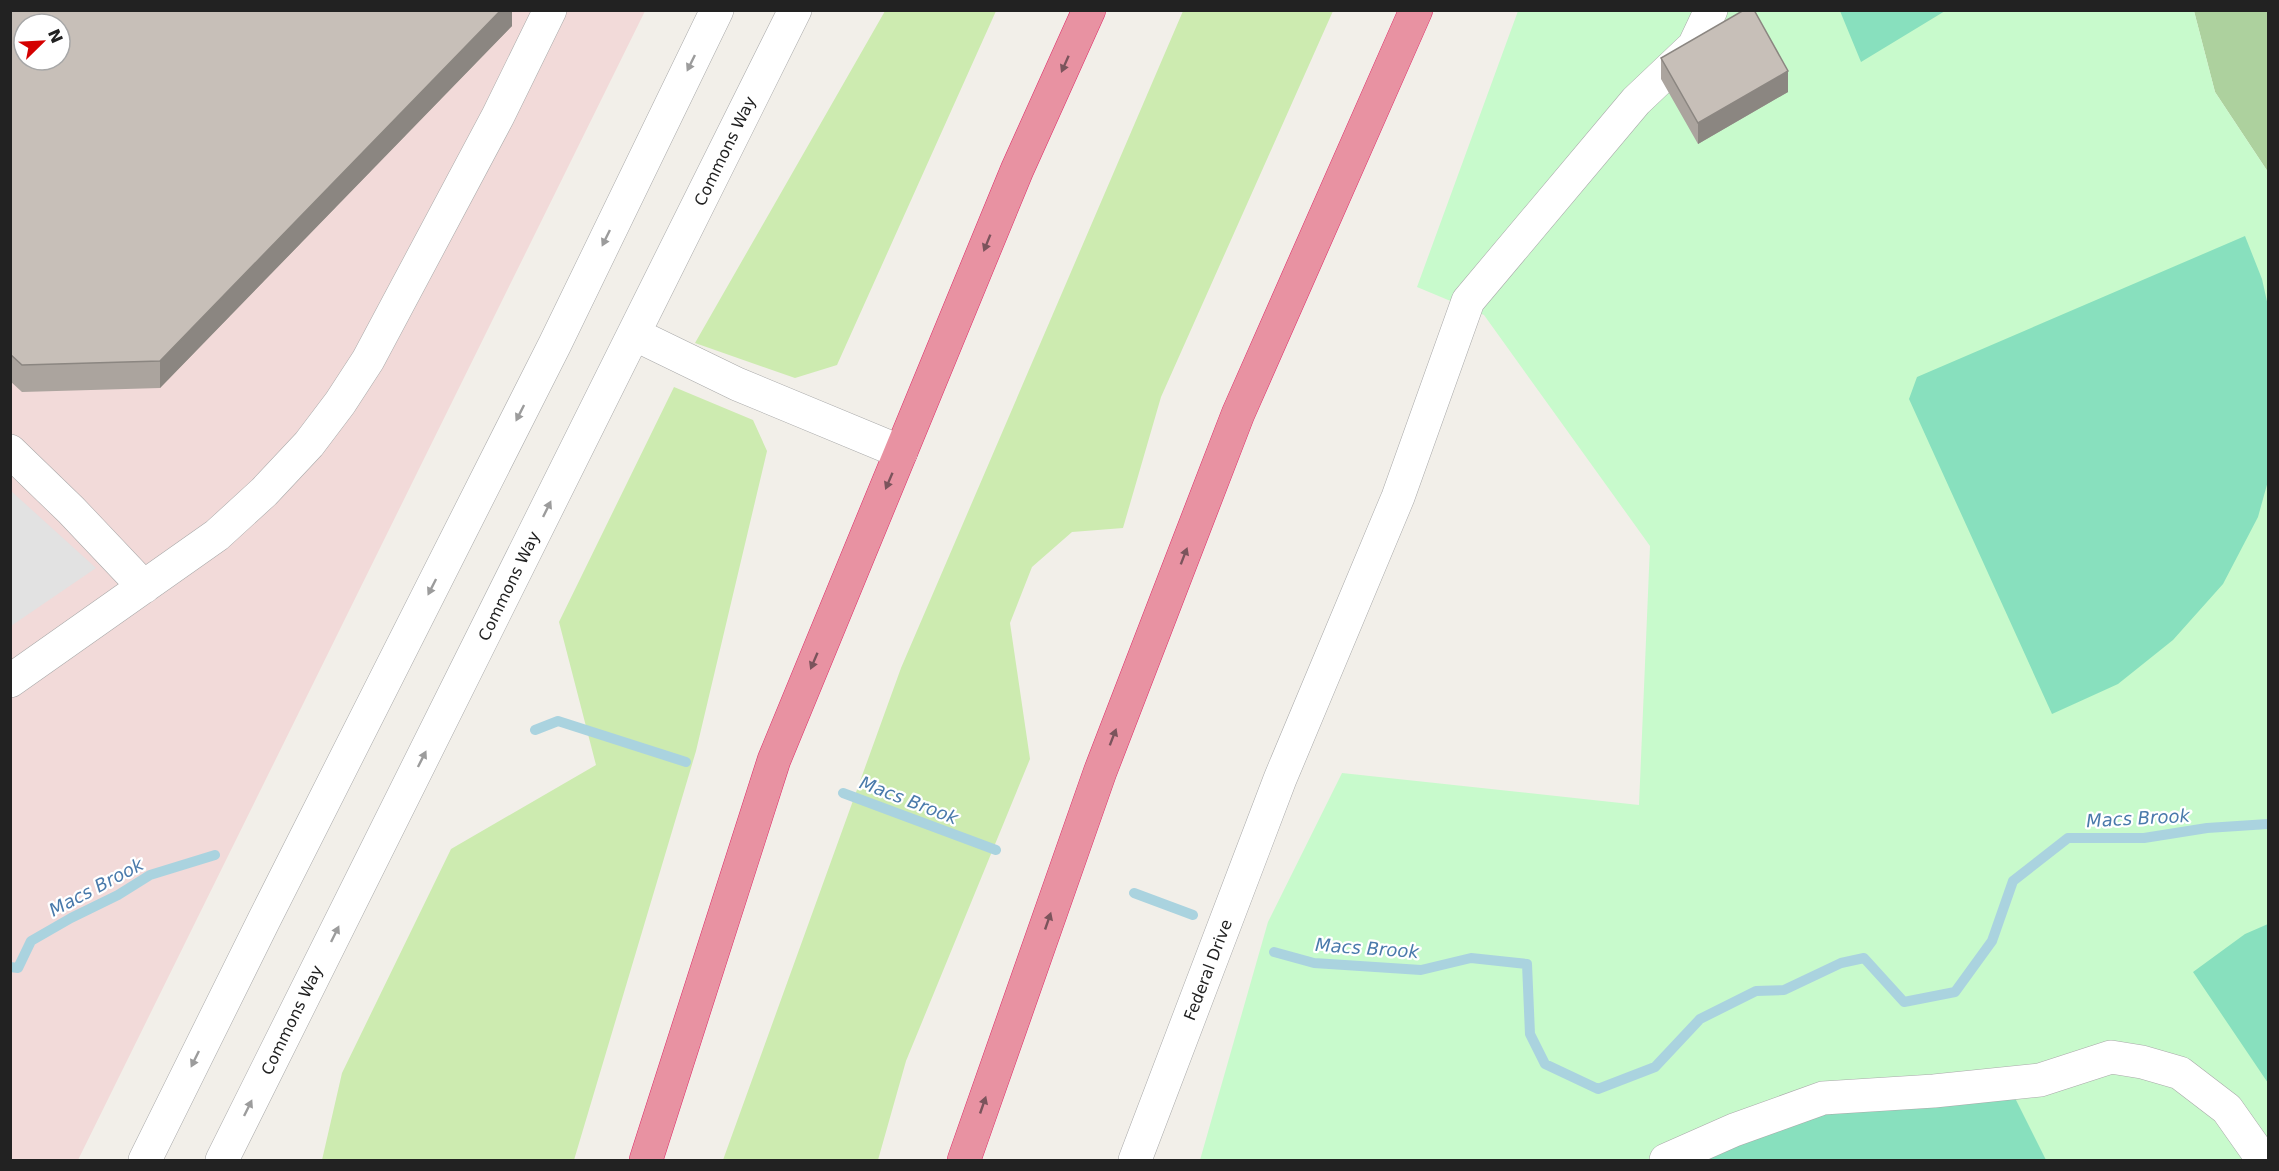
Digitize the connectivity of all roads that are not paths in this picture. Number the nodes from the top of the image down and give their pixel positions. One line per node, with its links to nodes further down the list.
1 (550, 10): 10 (street)
2 (717, 10): 12 (street, one-way to 12)
3 (795, 10): 7 (street, Commons Way)
4 (1089, 10): 9 (highway, one-way to 9)
5 (1416, 10): 15 (highway, one-way to 5)
6 (1711, 10): 16 (street, Federal Drive)
7 (634, 334): 9 (street); 13 (street, Commons Way, one-way to 7)
8 (10, 452): 10 (street)
9 (901, 452): 14 (highway, one-way to 14)
10 (144, 586): 11 (street)
11 (10, 681)
12 (145, 1161)
13 (222, 1161)
14 (646, 1161)
15 (964, 1161)
16 (1135, 1161)
17 (1666, 1161): 18 (street)
18 (2263, 1161)

